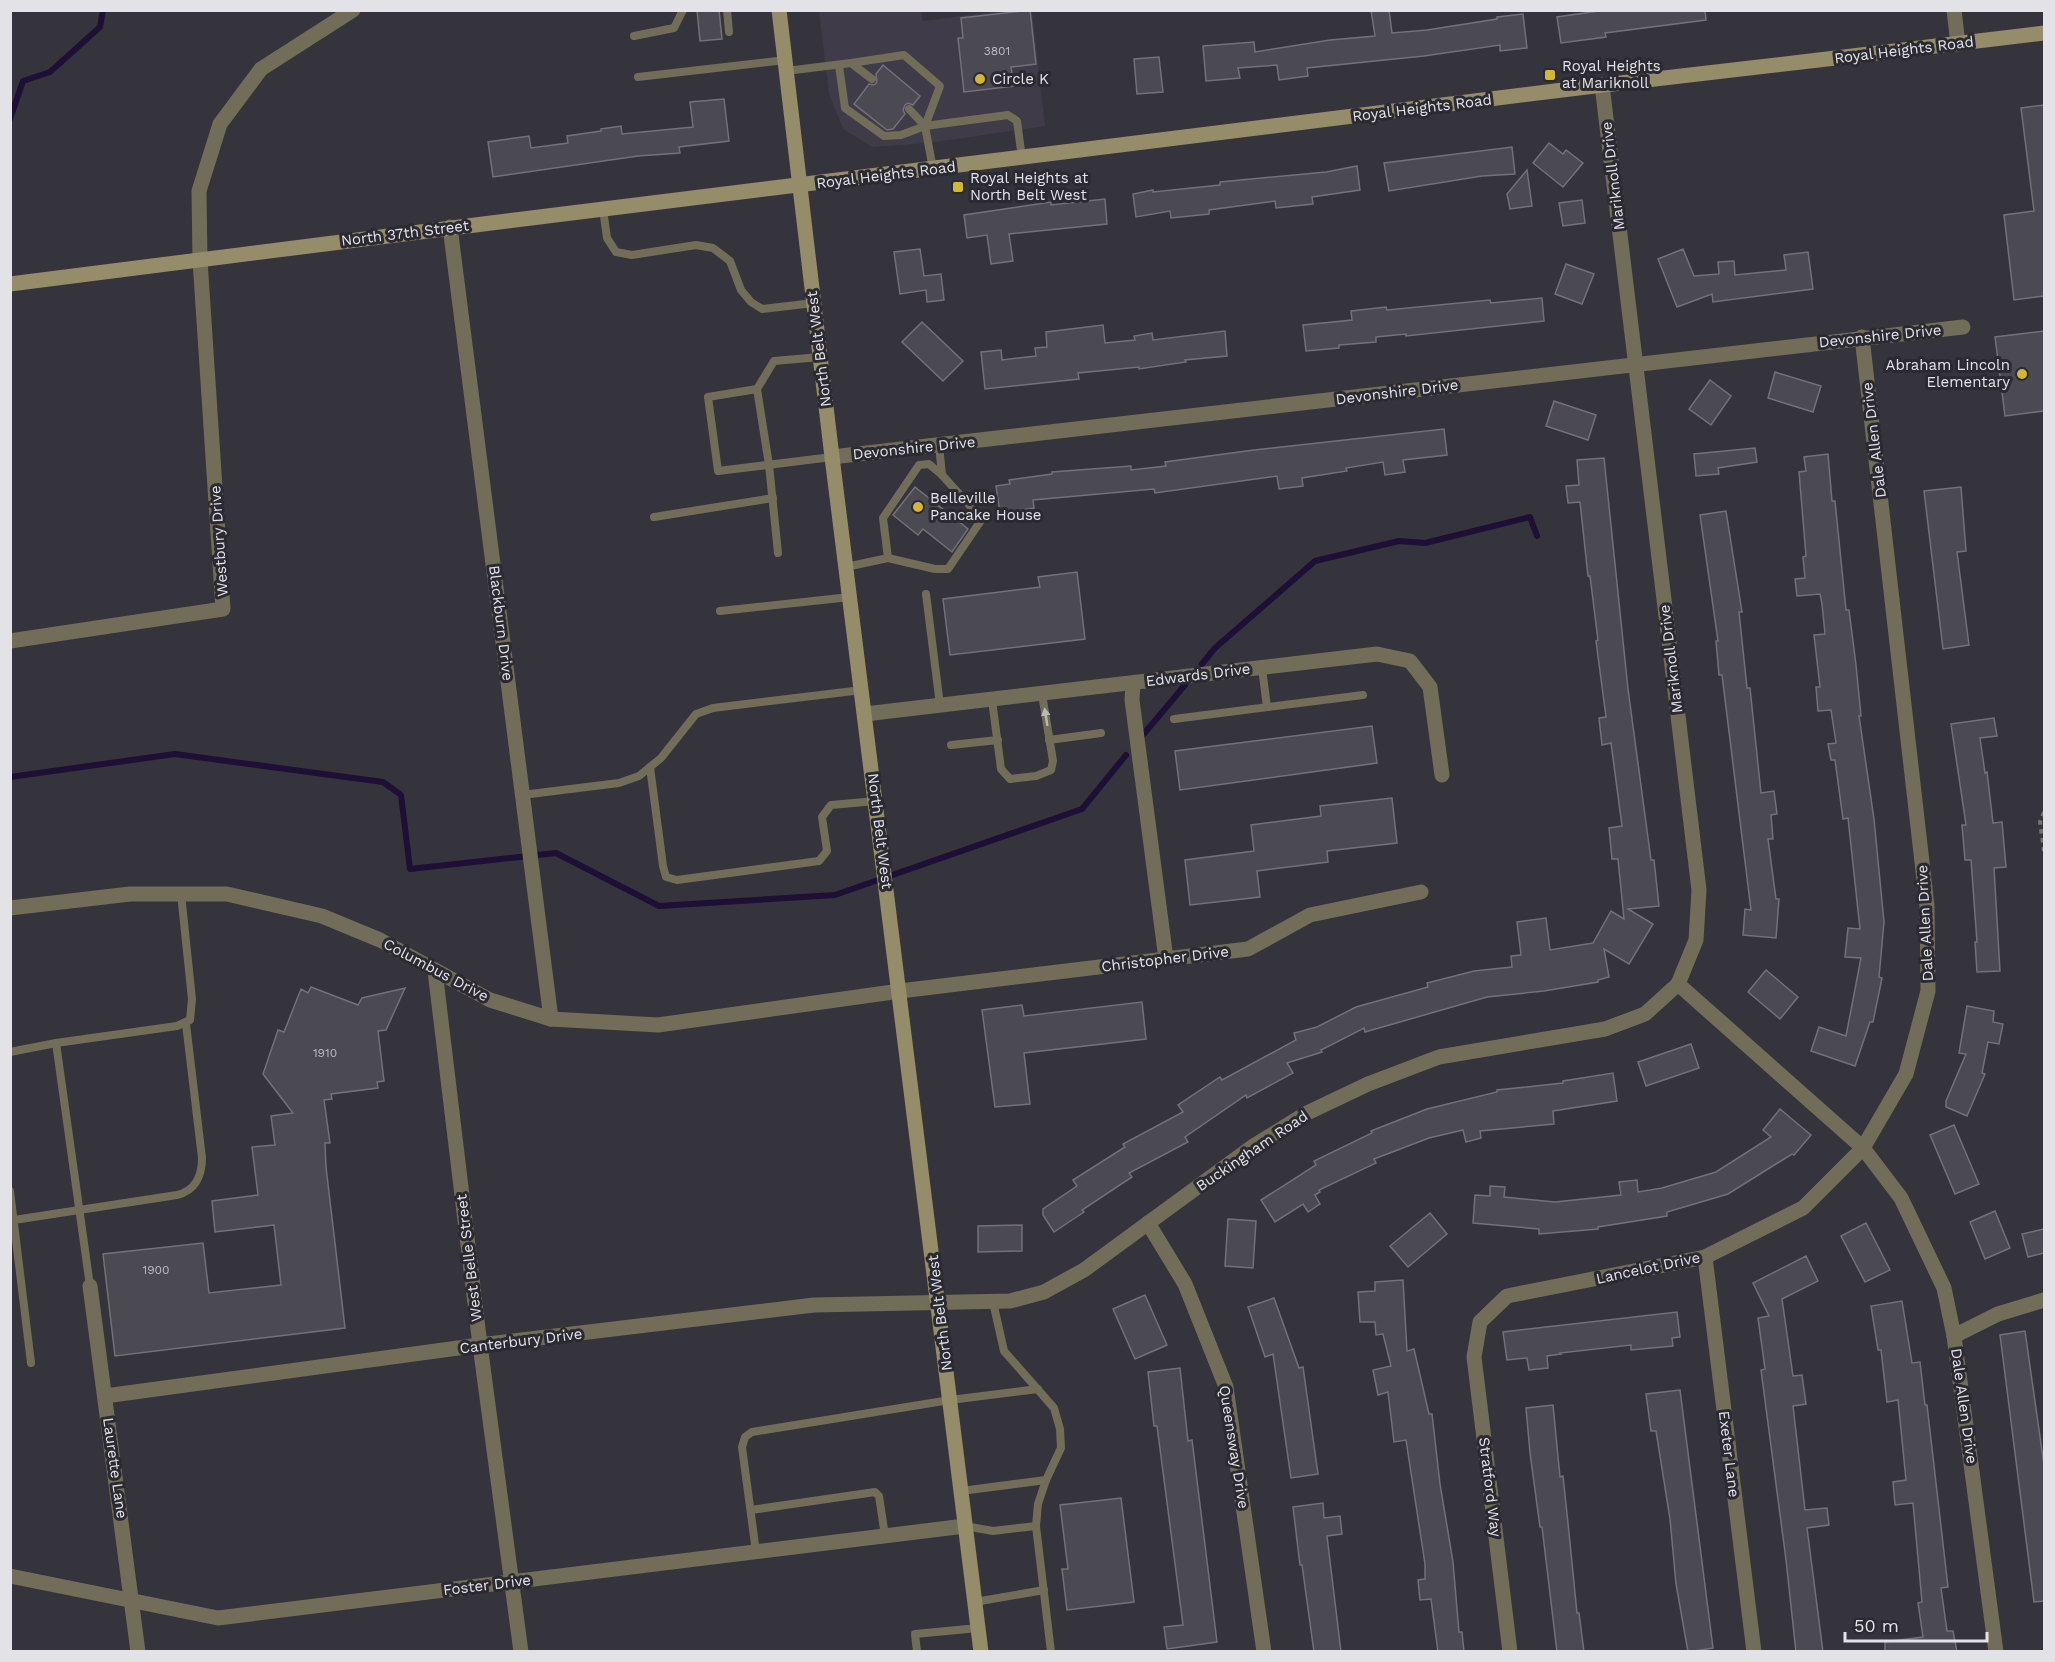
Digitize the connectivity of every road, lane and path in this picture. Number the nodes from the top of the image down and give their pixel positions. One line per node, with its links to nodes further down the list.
1 (353, 10): 23 (street)
2 (683, 10): 8 (lane)
3 (727, 10): 6 (lane)
4 (779, 10): 11 (street, North Belt West)
5 (1954, 10): 9 (street)
6 (729, 32)
7 (2044, 33): 9 (street, Royal Heights Road)
8 (634, 36)
9 (1958, 44): 15 (street, Royal Heights Road)
10 (851, 63): 12 (lane); 14 (lane); 17 (lane)
11 (786, 66): 12 (lane); 13 (lane); 20 (street, North Belt West)
12 (839, 66): 17 (lane)
13 (638, 77)
14 (872, 80)
15 (1602, 85): 18 (street, Royal Heights Road); 29 (street, Mariknoll Drive)
16 (909, 109): 17 (lane)
17 (925, 126): 18 (lane); 19 (lane)
18 (1022, 158): 19 (street, Royal Heights Road)
19 (933, 169): 20 (street, Royal Heights Road)
20 (800, 186): 21 (street, North 37th Street); 25 (street, North Belt West)
21 (603, 209): 22 (street, North 37th Street); 25 (lane)
22 (450, 227): 23 (street, North 37th Street); 60 (street, Blackburn Drive)
23 (200, 260): 24 (street, North 37th Street); 43 (street, Westbury Drive)
24 (10, 284)
25 (814, 303): 28 (street, North Belt West)
26 (1962, 327): 27 (street, Devonshire Drive)
27 (1862, 337): 29 (street, Devonshire Drive); 75 (street, Dale Allen Drive)
28 (820, 357): 30 (lane); 32 (street, North Belt West)
29 (1635, 365): 31 (street, Devonshire Drive); 69 (street, Mariknoll Drive)
30 (757, 389): 33 (lane); 33 (lane)
31 (939, 445): 32 (street, Devonshire Drive); 34 (lane)
32 (832, 457): 33 (lane); 39 (street, North Belt West)
33 (769, 465): 35 (lane)
34 (942, 475): 38 (lane); 38 (lane)
35 (773, 498): 36 (lane); 37 (lane)
36 (654, 517)
37 (778, 553)
38 (888, 558): 39 (lane)
39 (846, 567): 41 (street, North Belt West)
40 (926, 594): 50 (lane)
41 (850, 597): 42 (lane); 46 (street, North Belt West)
42 (720, 611)
43 (10, 641)
44 (1262, 668): 45 (street, Edwards Drive); 51 (lane); 59 (street, Edwards Drive)
45 (1133, 684): 47 (street, Edwards Drive); 67 (street)
46 (862, 690): 52 (street, North Belt West); 58 (lane)
47 (1042, 694): 49 (street, Edwards Drive); 56 (lane, one-way to 47)
48 (1363, 695): 51 (lane)
49 (992, 700): 50 (street, Edwards Drive); 55 (lane)
50 (940, 705): 52 (street, Edwards Drive)
51 (1267, 707): 53 (lane)
52 (865, 714): 61 (street, North Belt West)
53 (1174, 719)
54 (1101, 733): 56 (lane)
55 (998, 740): 56 (lane); 57 (lane)
56 (1049, 740)
57 (951, 745)
58 (650, 767): 60 (lane); 61 (lane)
59 (1442, 775)
60 (522, 795): 71 (street, Blackburn Drive)
61 (876, 801): 70 (street, North Belt West)
62 (2044, 812): 63 (path)
63 (2044, 851)
64 (1421, 892): 67 (street, Christopher Drive)
65 (180, 894): 66 (street, Columbus Drive); 68 (street, Columbus Drive); 72 (lane)
66 (10, 908)
67 (1166, 959): 70 (street, Christopher Drive)
68 (435, 971): 71 (street, Columbus Drive); 87 (street, West Belle Street)
69 (1678, 984): 75 (street); 79 (street, Buckingham Road)
70 (900, 990): 71 (street, Columbus Drive); 84 (street, North Belt West)
71 (551, 1019)
72 (186, 1024): 73 (lane); 77 (lane)
73 (56, 1043): 74 (lane); 77 (lane)
74 (10, 1052)
75 (1863, 1148): 80 (street, Lancelot Drive); 86 (street, Dale Allen Drive)
76 (10, 1191): 78 (lane)
77 (79, 1209): 78 (lane); 81 (lane)
78 (14, 1220): 88 (lane)
79 (1148, 1223): 83 (street, Buckingham Road); 110 (street, Queensway Drive)
80 (1705, 1257): 85 (street, Lancelot Drive); 112 (street, Exeter Lane)
81 (90, 1286): 90 (street, Laurette Lane)
82 (2044, 1300): 86 (street)
83 (993, 1301): 84 (street, Buckingham Road); 89 (lane)
84 (939, 1302): 87 (street, Canterbury Drive); 91 (street, North Belt West)
85 (1480, 1322): 111 (street, Stratford Way)
86 (1954, 1336): 113 (street, Dale Allen Drive)
87 (480, 1345): 90 (street, Canterbury Drive); 100 (street, West Belle Street)
88 (31, 1363)
89 (1038, 1389): 91 (lane); 92 (lane)
90 (105, 1396): 102 (street, Laurette Lane)
91 (950, 1400): 93 (street, North Belt West); 94 (lane)
92 (1046, 1480): 93 (lane); 96 (lane)
93 (961, 1491): 95 (street, North Belt West)
94 (751, 1510): 97 (lane); 98 (lane)
95 (966, 1526): 96 (lane); 97 (street, Foster Drive); 103 (street, North Belt West)
96 (1036, 1526): 101 (lane)
97 (885, 1536): 98 (street, Foster Drive)
98 (756, 1552): 100 (street, Foster Drive)
99 (10, 1576): 102 (street, Foster Drive)
100 (512, 1582): 102 (street, Foster Drive); 106 (street, West Belle Street)
101 (1044, 1590): 103 (lane); 109 (lane)
102 (132, 1600): 105 (street, Laurette Lane)
103 (975, 1602): 104 (street, North Belt West)
104 (978, 1628): 107 (lane); 108 (street, North Belt West)
105 (138, 1652)
106 (521, 1652)
107 (917, 1652)
108 (981, 1652)
109 (1051, 1652)
110 (1264, 1652)
111 (1510, 1652)
112 (1754, 1652)
113 (1996, 1652)

